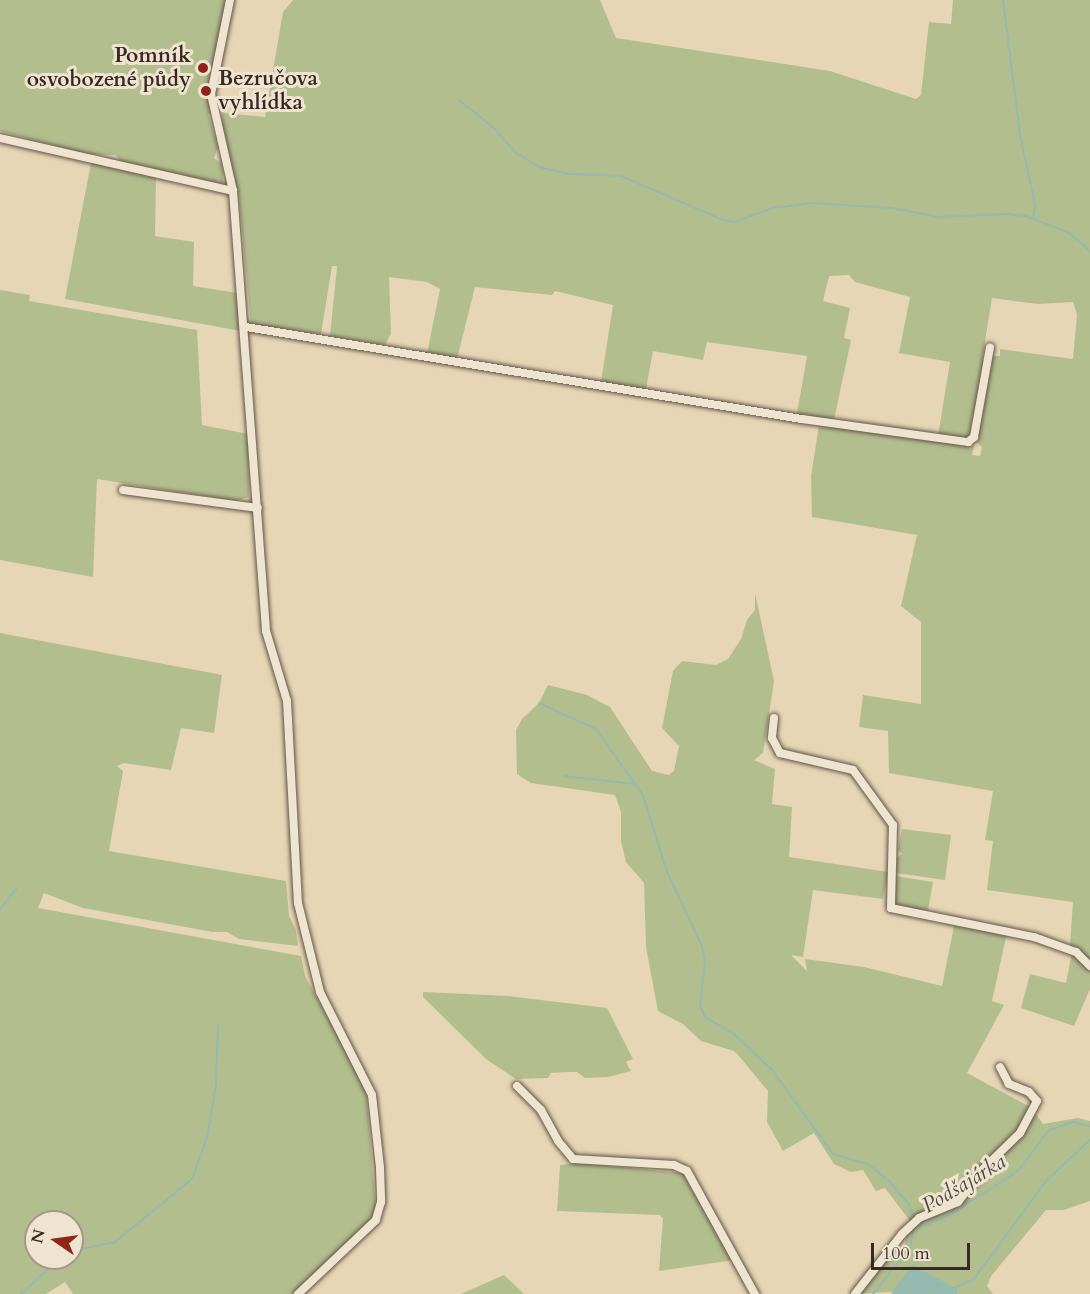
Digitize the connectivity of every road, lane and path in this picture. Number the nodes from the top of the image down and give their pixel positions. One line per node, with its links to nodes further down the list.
1 (230, 0): 3 (street)
2 (0, 138): 3 (street)
3 (233, 190): 4 (street)
4 (246, 327): 5 (street); 7 (street)
5 (990, 347)
6 (123, 490): 7 (street)
7 (258, 508): 12 (street)
8 (774, 718): 9 (street)
9 (1090, 966)
10 (1000, 1067): 14 (street)
11 (517, 1086): 13 (street)
12 (298, 1294)
13 (756, 1294)
14 (855, 1294)

